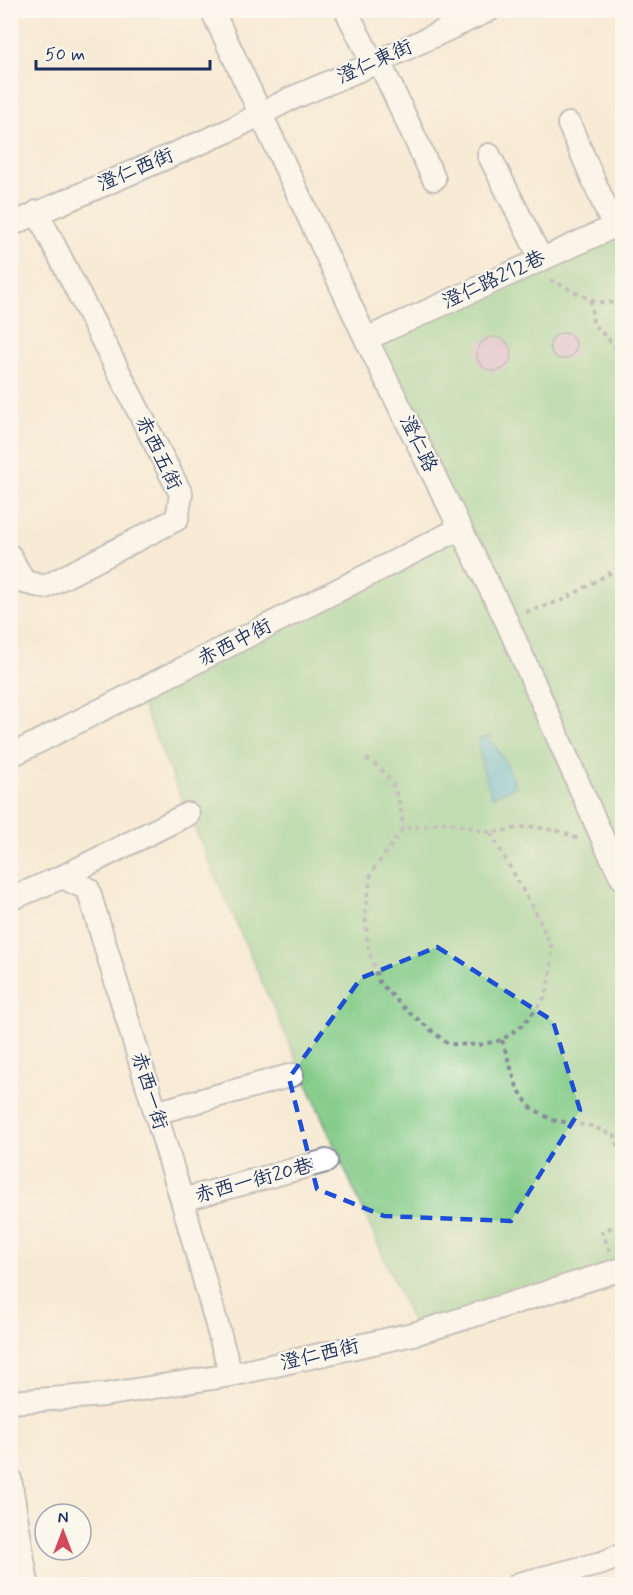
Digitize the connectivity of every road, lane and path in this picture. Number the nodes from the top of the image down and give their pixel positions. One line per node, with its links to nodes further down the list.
1 (212, 10): 5 (street, 澄仁路)
2 (346, 10): 4 (street)
3 (489, 10): 4 (street, 澄仁東街)
4 (376, 63): 5 (street, 澄仁東街); 8 (street)
5 (260, 114): 9 (street, 澄仁西街); 15 (street, 澄仁路)
6 (569, 124): 11 (street)
7 (489, 155): 12 (street)
8 (434, 179)
9 (37, 212): 10 (street, 澄仁西街); 20 (street, 赤西五街)
10 (10, 225)
11 (618, 225): 12 (street, 澄仁路212巷)
12 (541, 268): 13 (path); 15 (street, 澄仁路212巷)
13 (591, 300): 14 (path); 16 (path)
14 (622, 300)
15 (366, 339): 17 (street, 澄仁路)
16 (622, 350)
17 (459, 529): 21 (street, 澄仁路); 22 (street, 赤西中街)
18 (10, 556): 20 (street, 赤西五街)
19 (622, 568): 21 (path)
20 (17, 586)
21 (506, 620): 27 (street, 澄仁路)
22 (10, 756)
23 (366, 759): 25 (path)
24 (188, 814): 28 (street)
25 (404, 829): 26 (path); 31 (path)
26 (490, 833): 27 (path); 31 (path)
27 (606, 846): 29 (street, 澄仁路)
28 (62, 876): 30 (street); 33 (street, 赤西一街)
29 (622, 878)
30 (10, 899)
31 (502, 1040): 34 (path)
32 (292, 1075): 33 (street)
33 (155, 1113): 36 (street, 赤西一街)
34 (622, 1160)
35 (326, 1161): 36 (street, 赤西一街20巷)
36 (182, 1200): 39 (street, 赤西一街)
37 (622, 1223): 38 (path)
38 (621, 1270): 39 (street, 澄仁西街)
39 (231, 1375): 40 (street, 澄仁西街)
40 (10, 1402)
41 (10, 1479): 43 (street)
42 (622, 1555): 44 (street)
43 (27, 1584)
44 (519, 1584)

